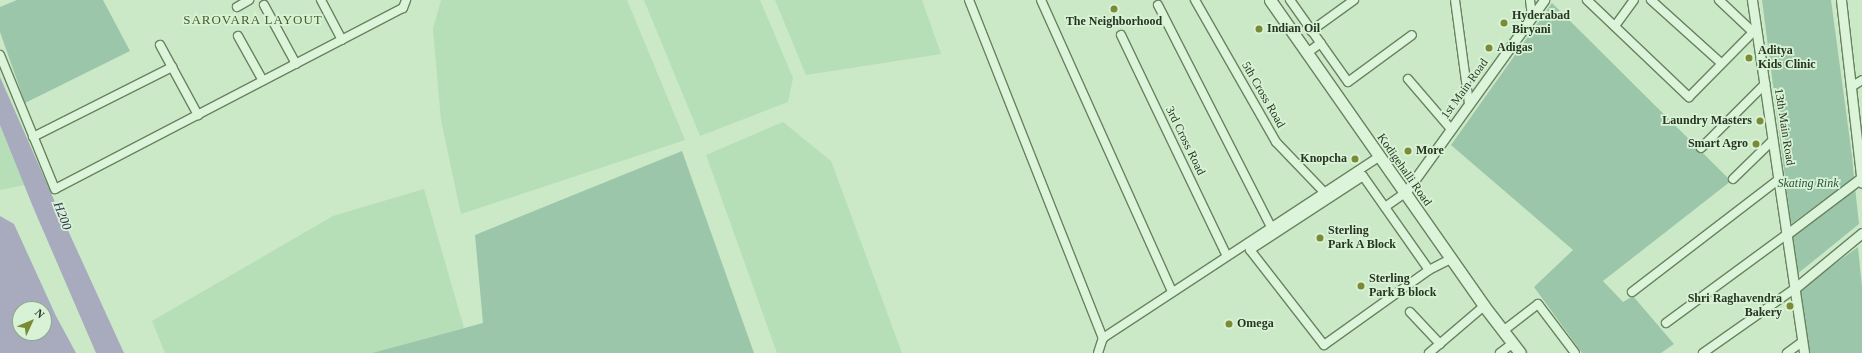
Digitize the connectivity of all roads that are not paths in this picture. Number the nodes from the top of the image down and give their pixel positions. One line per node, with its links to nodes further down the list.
1 (249, 0): 21 (street)
2 (321, 0): 29 (street)
3 (406, 0): 29 (street)
4 (969, 0): 68 (street)
5 (1041, 0): 62 (street)
6 (1195, 0): 52 (street, 5th Cross Road)
7 (1270, 0): 32 (main road, Kodigehalli Road)
8 (1290, 0): 24 (street)
9 (1354, 0): 24 (street)
10 (1530, 0): 22 (street)
11 (1544, 0): 22 (street, 1st Main Road)
12 (1588, 0): 23 (street)
13 (1634, 0): 23 (street)
14 (1651, 0): 34 (street)
15 (1719, 0): 25 (street)
16 (1752, 0): 25 (street, 13th Main Road)
17 (1841, 0): 41 (street)
18 (1456, 1): 42 (street)
19 (264, 5): 35 (street)
20 (1158, 5): 55 (street)
21 (238, 7)
22 (1532, 16): 42 (street, 1st Main Road)
23 (1615, 26): 34 (street)
24 (1312, 30): 30 (street)
25 (1755, 30): 34 (street); 40 (street, 13th Main Road)
26 (1121, 35): 58 (street, 3rd Cross Road)
27 (1412, 35): 30 (street)
28 (238, 36): 39 (street)
29 (342, 40): 35 (street)
30 (1321, 43): 32 (street)
31 (160, 45): 36 (street)
32 (1307, 53): 48 (main road, Kodigehalli Road)
33 (0, 55): 45 (street)
34 (1721, 63)
35 (296, 64): 39 (street)
36 (172, 66): 43 (street); 45 (street)
37 (1408, 80): 44 (street)
38 (1862, 80): 41 (street)
39 (263, 81): 43 (street)
40 (1765, 84): 46 (street, 13th Main Road); 47 (street)
41 (1851, 87): 51 (street)
42 (1469, 104): 44 (street, 1st Main Road)
43 (198, 115): 45 (street)
44 (1451, 129): 53 (street, 1st Main Road)
45 (33, 137)
46 (1773, 140): 49 (street); 50 (street, 13th Main Road)
47 (1701, 148)
48 (1379, 157): 52 (street); 53 (main road, Kodigehalli Road)
49 (1733, 179)
50 (1779, 179): 57 (street, 13th Main Road); 63 (street)
51 (1862, 180): 57 (street)
52 (1324, 192): 55 (street)
53 (1405, 193): 54 (street); 59 (main road, Kodigehalli Road)
54 (1385, 207): 60 (street); 60 (street)
55 (1271, 227): 58 (street)
56 (1862, 232): 61 (street)
57 (1787, 234): 61 (street, 13th Main Road); 66 (street)
58 (1227, 256): 62 (street)
59 (1451, 259): 60 (street); 64 (main road, Kodigehalli Road)
60 (1429, 270)
61 (1794, 288): 69 (street, 13th Main Road); 77 (street)
62 (1172, 292): 68 (street)
63 (1632, 292)
64 (1484, 306): 67 (main road, Kodigehalli Road); 70 (street)
65 (1410, 312): 70 (street)
66 (1666, 323)
67 (1503, 331): 71 (main road, Kodigehalli Road); 76 (street)
68 (1103, 338): 72 (street)
69 (1802, 342): 78 (street); 79 (street, 13th Main Road)
70 (1440, 344): 73 (street)
71 (1512, 344): 74 (street); 75 (main road, Kodigehalli Road)
72 (1098, 353)
73 (1430, 353)
74 (1500, 353)
75 (1520, 353)
76 (1575, 353)
77 (1703, 353)
78 (1786, 353)
79 (1804, 353)

